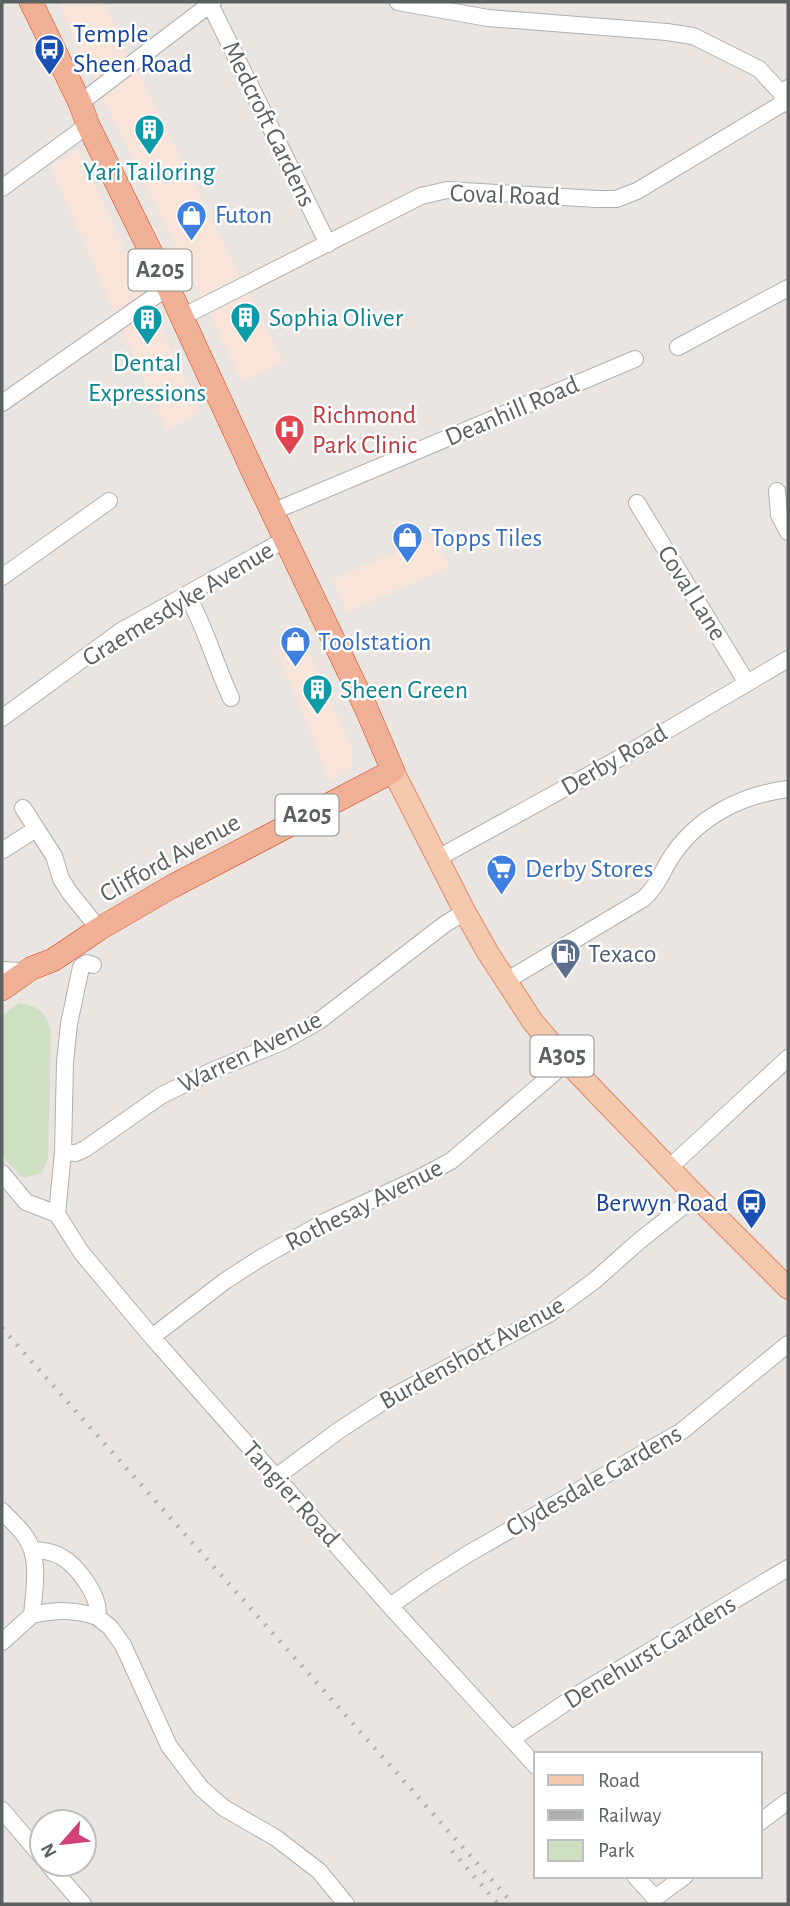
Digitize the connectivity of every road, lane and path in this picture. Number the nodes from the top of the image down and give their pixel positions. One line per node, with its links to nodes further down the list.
1 (31, 2): 6 (highway, A205)
2 (398, 2): 4 (street)
3 (211, 3): 6 (street); 9 (street, Medcroft Gardens)
4 (489, 10): 5 (street)
5 (787, 96): 9 (street, Coval Road)
6 (80, 103): 7 (highway, A205)
7 (88, 125): 8 (street); 10 (highway, A205)
8 (2, 188)
9 (328, 244): 12 (street, Coval Road)
10 (168, 287): 12 (highway, A205); 15 (street)
11 (788, 288): 13 (street)
12 (182, 317): 19 (highway, A205)
13 (678, 347)
14 (635, 359): 19 (street, Deanhill Road)
15 (2, 403)
16 (777, 491): 20 (street)
17 (109, 501): 22 (street)
18 (637, 503): 25 (street, Coval Lane)
19 (272, 512): 21 (highway, A205)
20 (788, 532)
21 (286, 539): 23 (street, Graemesdyke Avenue); 28 (highway, A205)
22 (2, 576)
23 (187, 595): 26 (street); 27 (street, Graemesdyke Avenue)
24 (788, 659): 25 (street, Derby Road)
25 (747, 682): 33 (street, Derby Road)
26 (231, 698)
27 (2, 718)
28 (393, 771): 33 (main road, A305); 35 (highway, Clifford Avenue / A205)
29 (788, 789): 39 (street)
30 (23, 808): 31 (street)
31 (36, 829): 32 (street); 35 (street)
32 (3, 850)
33 (438, 858): 34 (main road, A305)
34 (465, 912): 39 (main road, A305); 44 (street, Warren Avenue)
35 (99, 929): 36 (highway, Clifford Avenue / A205)
36 (53, 960): 38 (highway, Clifford Avenue / A205); 41 (highway, Clifford Avenue / A205)
37 (93, 965): 44 (street)
38 (13, 972): 40 (highway, Clifford Avenue / A205)
39 (506, 981): 43 (main road, A305)
40 (2, 989)
41 (2, 1003)
42 (788, 1058): 45 (street)
43 (568, 1062): 45 (main road, A305); 50 (street, Rothesay Avenue)
44 (63, 1152): 48 (street)
45 (670, 1167): 47 (main road, A305)
46 (2, 1173): 48 (street)
47 (696, 1196): 49 (main road, A305); 52 (street, Burdenshott Avenue)
48 (57, 1214): 50 (street, Tangier Road)
49 (788, 1288)
50 (152, 1338): 52 (street, Tangier Road)
51 (788, 1344): 56 (street, Clydesdale Gardens)
52 (276, 1477): 56 (street, Tangier Road)
53 (2, 1511): 54 (street)
54 (33, 1550): 57 (street); 58 (street)
55 (788, 1567): 60 (street, Denehurst Gardens)
56 (390, 1606): 60 (street, Tangier Road)
57 (32, 1615): 58 (street); 59 (street)
58 (97, 1617): 70 (street)
59 (2, 1642)
60 (513, 1738): 61 (street, Tangier Road)
61 (534, 1764)
62 (788, 1801): 64 (street)
63 (2, 1810): 65 (street)
64 (762, 1820)
65 (28, 1841)
66 (60, 1878): 69 (street)
67 (637, 1878): 68 (street)
68 (682, 1878)
69 (83, 1904)
70 (346, 1904)

